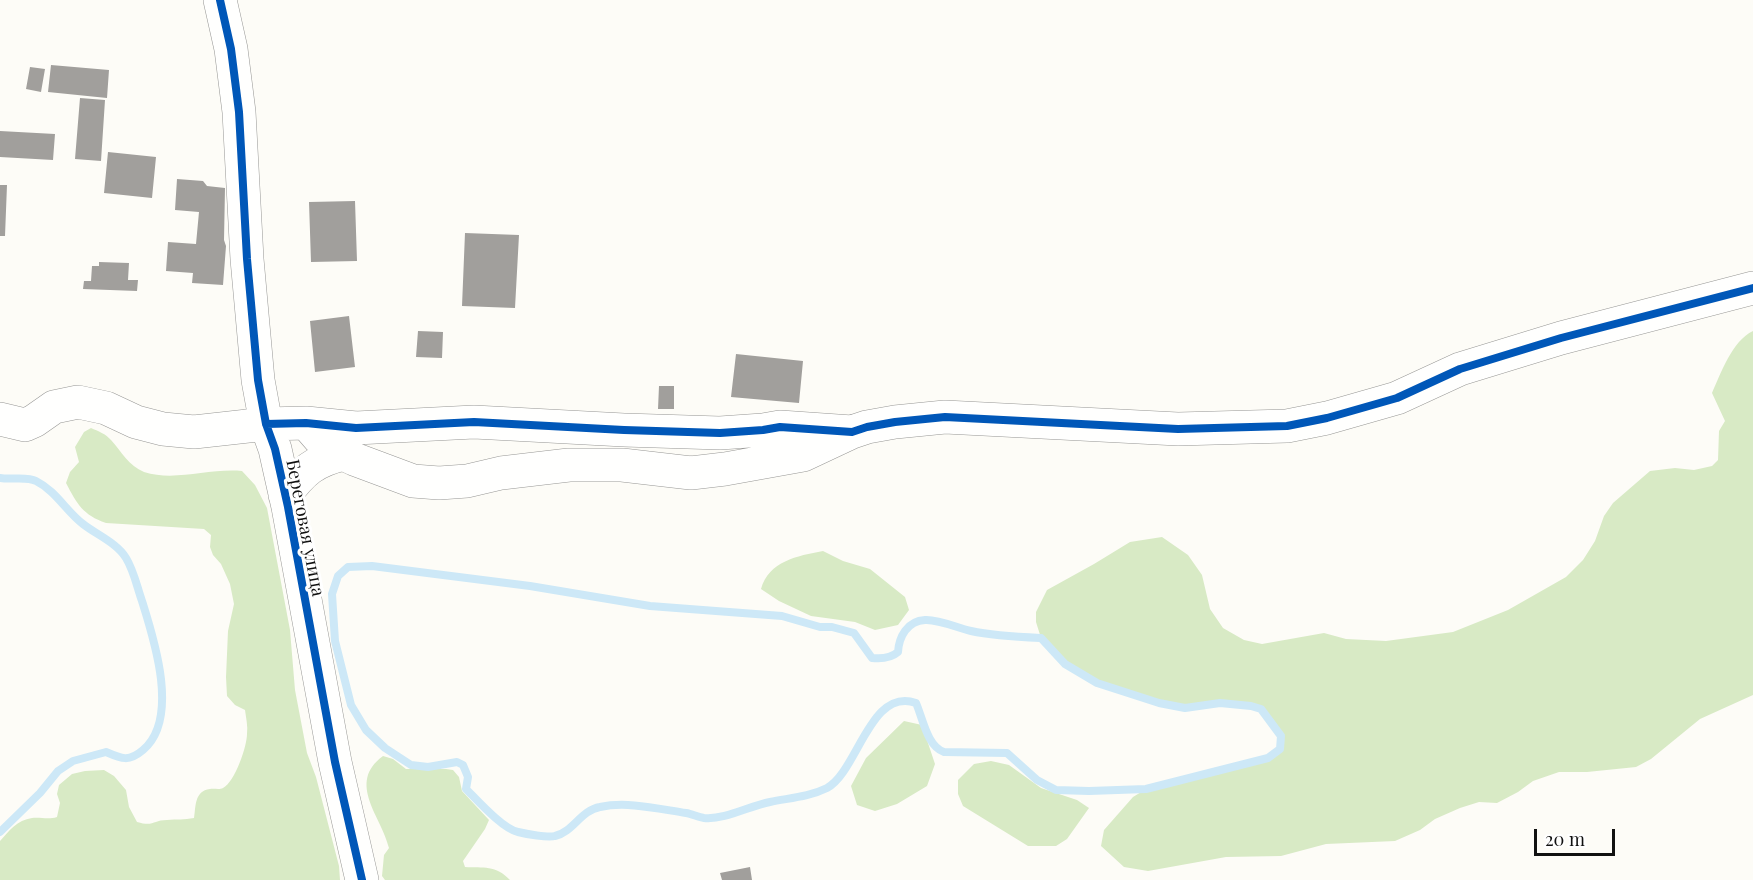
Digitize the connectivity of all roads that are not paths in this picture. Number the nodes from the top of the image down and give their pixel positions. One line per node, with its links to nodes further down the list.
1 (220, 0): 5 (street, Береговая улица)
2 (1753, 288): 6 (street)
3 (0, 419): 5 (street)
4 (306, 423): 5 (street); 6 (street); 7 (street)
5 (266, 424): 8 (street, Береговая улица)
6 (852, 432): 7 (street)
7 (344, 454): 8 (street)
8 (285, 495): 9 (street, Береговая улица)
9 (362, 880)

